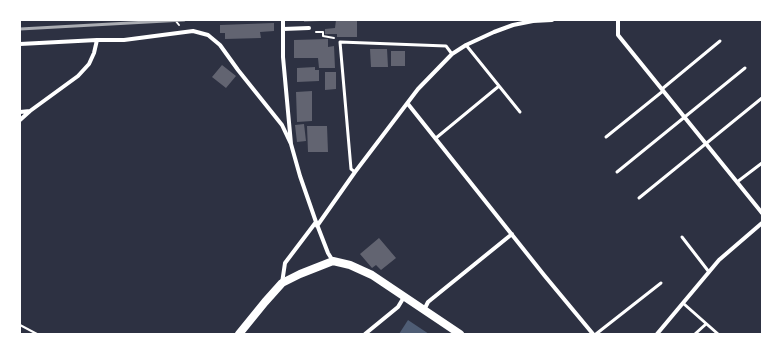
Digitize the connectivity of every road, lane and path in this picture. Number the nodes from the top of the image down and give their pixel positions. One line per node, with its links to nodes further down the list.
1 (283, 20): 5 (street)
2 (552, 20): 10 (street)
3 (618, 20): 14 (street)
4 (309, 28): 5 (street); 8 (path)
5 (283, 29): 24 (street)
6 (97, 40): 9 (street); 17 (street); 24 (street)
7 (720, 41): 14 (lane)
8 (340, 42): 11 (lane); 27 (lane)
9 (20, 44)
10 (466, 45): 11 (street); 13 (lane)
11 (452, 54): 16 (street)
12 (745, 68): 20 (lane)
13 (499, 86): 19 (lane); 23 (lane)
14 (662, 90): 20 (street); 22 (lane)
15 (762, 98): 25 (lane)
16 (408, 104): 23 (street); 27 (street)
17 (30, 111): 18 (street); 21 (street)
18 (20, 112)
19 (520, 112)
20 (684, 118): 25 (street); 28 (lane)
21 (20, 120)
22 (606, 136)
23 (436, 138): 34 (street)
24 (291, 144): 33 (street)
25 (705, 144): 29 (street); 30 (lane)
26 (762, 163): 29 (lane)
27 (355, 172): 33 (street)
28 (617, 172)
29 (737, 182): 31 (street)
30 (639, 198)
31 (762, 213)
32 (762, 223): 37 (street)
33 (317, 224): 36 (street); 38 (street)
34 (512, 234): 42 (street); 49 (street)
35 (682, 237): 37 (lane)
36 (334, 261): 38 (main road); 40 (main road)
37 (709, 272): 41 (street)
38 (282, 283): 46 (main road)
39 (661, 283): 49 (lane)
40 (404, 297): 42 (main road); 47 (street)
41 (684, 304): 43 (lane); 50 (street)
42 (423, 310): 48 (main road)
43 (706, 324): 51 (lane); 52 (lane)
44 (20, 325): 45 (path)
45 (37, 334)
46 (239, 334)
47 (365, 334)
48 (460, 334)
49 (595, 334)
50 (658, 334)
51 (695, 334)
52 (718, 334)

